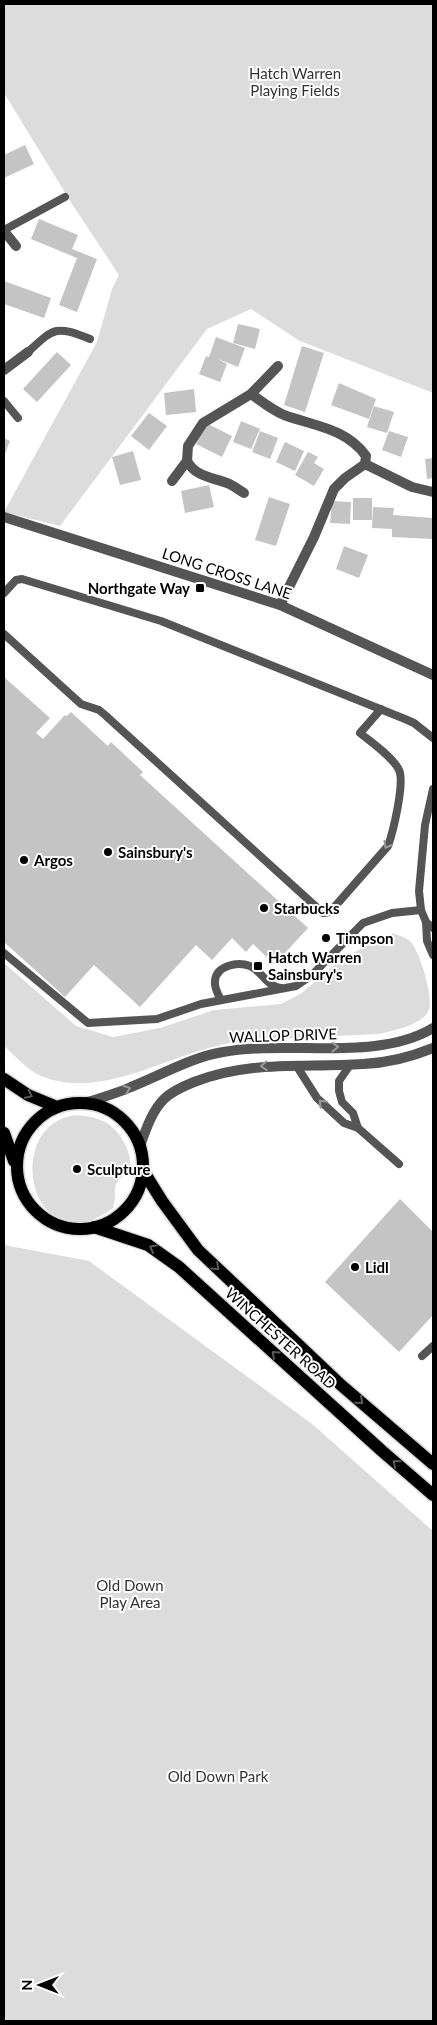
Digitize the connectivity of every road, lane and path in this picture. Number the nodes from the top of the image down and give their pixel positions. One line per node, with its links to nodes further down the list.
1 (65, 197): 2 (lane)
2 (4, 230): 3 (street)
3 (16, 246)
4 (90, 338): 5 (lane)
5 (28, 352): 7 (street)
6 (278, 366): 8 (street)
7 (4, 370)
8 (250, 394): 11 (street); 12 (street)
9 (4, 401): 10 (lane)
10 (18, 418)
11 (187, 461): 13 (street); 15 (street)
12 (365, 464): 14 (street); 18 (street)
13 (172, 481)
14 (433, 492)
15 (244, 493)
16 (4, 517): 18 (street, LONG CROSS LANE)
17 (4, 593): 21 (lane)
18 (280, 605): 20 (street, LONG CROSS LANE)
19 (4, 634): 21 (lane, one-way to 19)
20 (433, 674)
21 (381, 709): 22 (lane)
22 (433, 738)
23 (433, 789): 24 (lane)
24 (430, 809): 25 (lane)
25 (422, 910): 26 (lane); 30 (lane)
26 (426, 922): 27 (lane); 29 (lane)
27 (433, 928)
28 (4, 954): 31 (lane)
29 (433, 955)
30 (283, 989): 31 (lane); 31 (lane)
31 (221, 1000)
32 (433, 1028): 37 (street, WALLOP DRIVE, one-way to 32)
33 (433, 1048): 35 (street, WALLOP DRIVE)
34 (296, 1065): 35 (street, WALLOP DRIVE); 39 (lane, one-way to 34); 41 (street, WALLOP DRIVE, one-way to 41)
35 (350, 1065): 39 (lane)
36 (4, 1080): 38 (main road, one-way to 38)
37 (81, 1104): 38 (main road); 41 (main road)
38 (57, 1108): 43 (main road)
39 (358, 1128): 42 (lane)
40 (4, 1132): 43 (main road)
41 (140, 1146): 44 (main road)
42 (399, 1164)
43 (17, 1168): 45 (main road)
44 (144, 1172): 45 (main road); 48 (main road, WINCHESTER ROAD, one-way to 48)
45 (94, 1228): 49 (main road, WINCHESTER ROAD, one-way to 45)
46 (433, 1346): 47 (lane)
47 (422, 1356)
48 (433, 1464)
49 (433, 1495)

